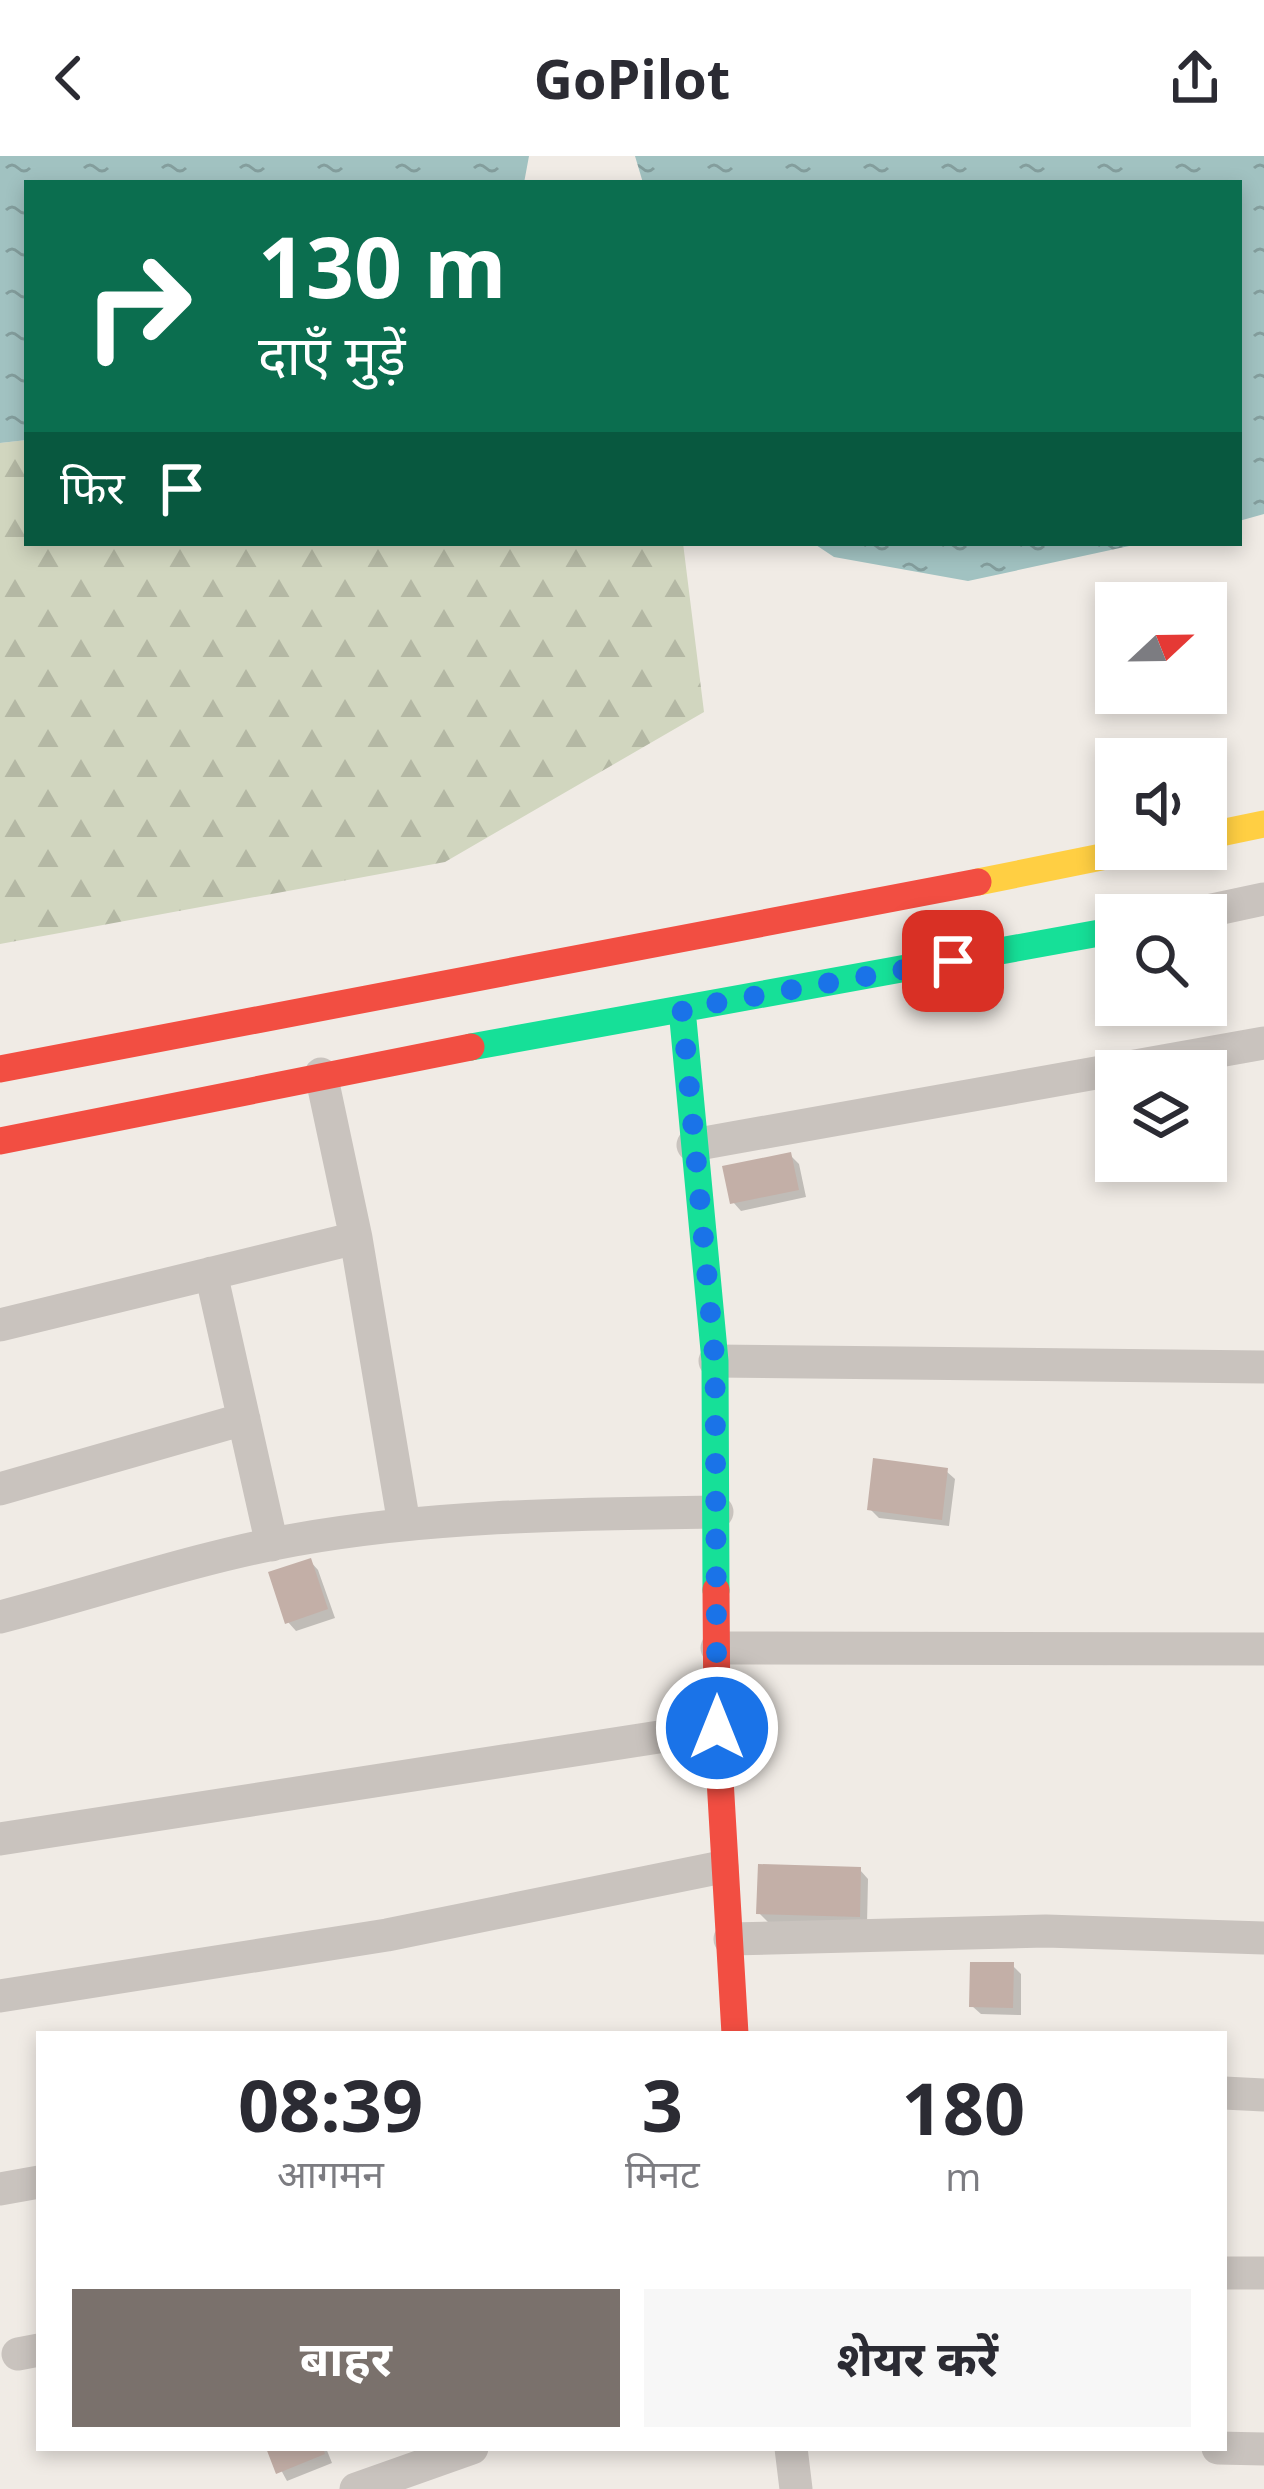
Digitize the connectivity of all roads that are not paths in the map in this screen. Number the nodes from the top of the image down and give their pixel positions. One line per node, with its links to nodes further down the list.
1 (1264, 824): 2 (street)
2 (1227, 832)
3 (1095, 859): 9 (street)
4 (1264, 899): 5 (street)
5 (1227, 907)
6 (1095, 935): 7 (street)
7 (682, 1009): 10 (street); 12 (street)
8 (1264, 1043): 12 (street)
9 (0, 1069)
10 (321, 1074): 11 (street); 13 (street)
11 (0, 1141)
12 (693, 1145): 16 (street)
13 (356, 1238): 14 (street); 21 (street)
14 (211, 1273): 15 (street); 18 (street)
15 (0, 1325)
16 (715, 1361): 17 (street); 20 (street)
17 (1264, 1366)
18 (244, 1419): 19 (street); 22 (street)
19 (0, 1489)
20 (717, 1512): 21 (street); 24 (street)
21 (404, 1524): 22 (street)
22 (272, 1546): 23 (street)
23 (0, 1618)
24 (717, 1648): 25 (street); 26 (street)
25 (1264, 1649)
26 (717, 1728): 27 (street); 28 (street)
27 (0, 1839)
28 (722, 1867): 30 (street); 31 (street)
29 (1264, 1938): 30 (street)
30 (730, 1939): 32 (street)
31 (0, 1996)
32 (735, 2031)
33 (1227, 2093): 34 (street)
34 (1264, 2095)
35 (36, 2183): 36 (street)
36 (0, 2189)
37 (1227, 2273): 38 (street)
38 (1264, 2273)
39 (1227, 2448): 40 (street)
40 (1264, 2449)
41 (464, 2451): 43 (street)
42 (791, 2451): 44 (street)
43 (356, 2489)
44 (796, 2489)

